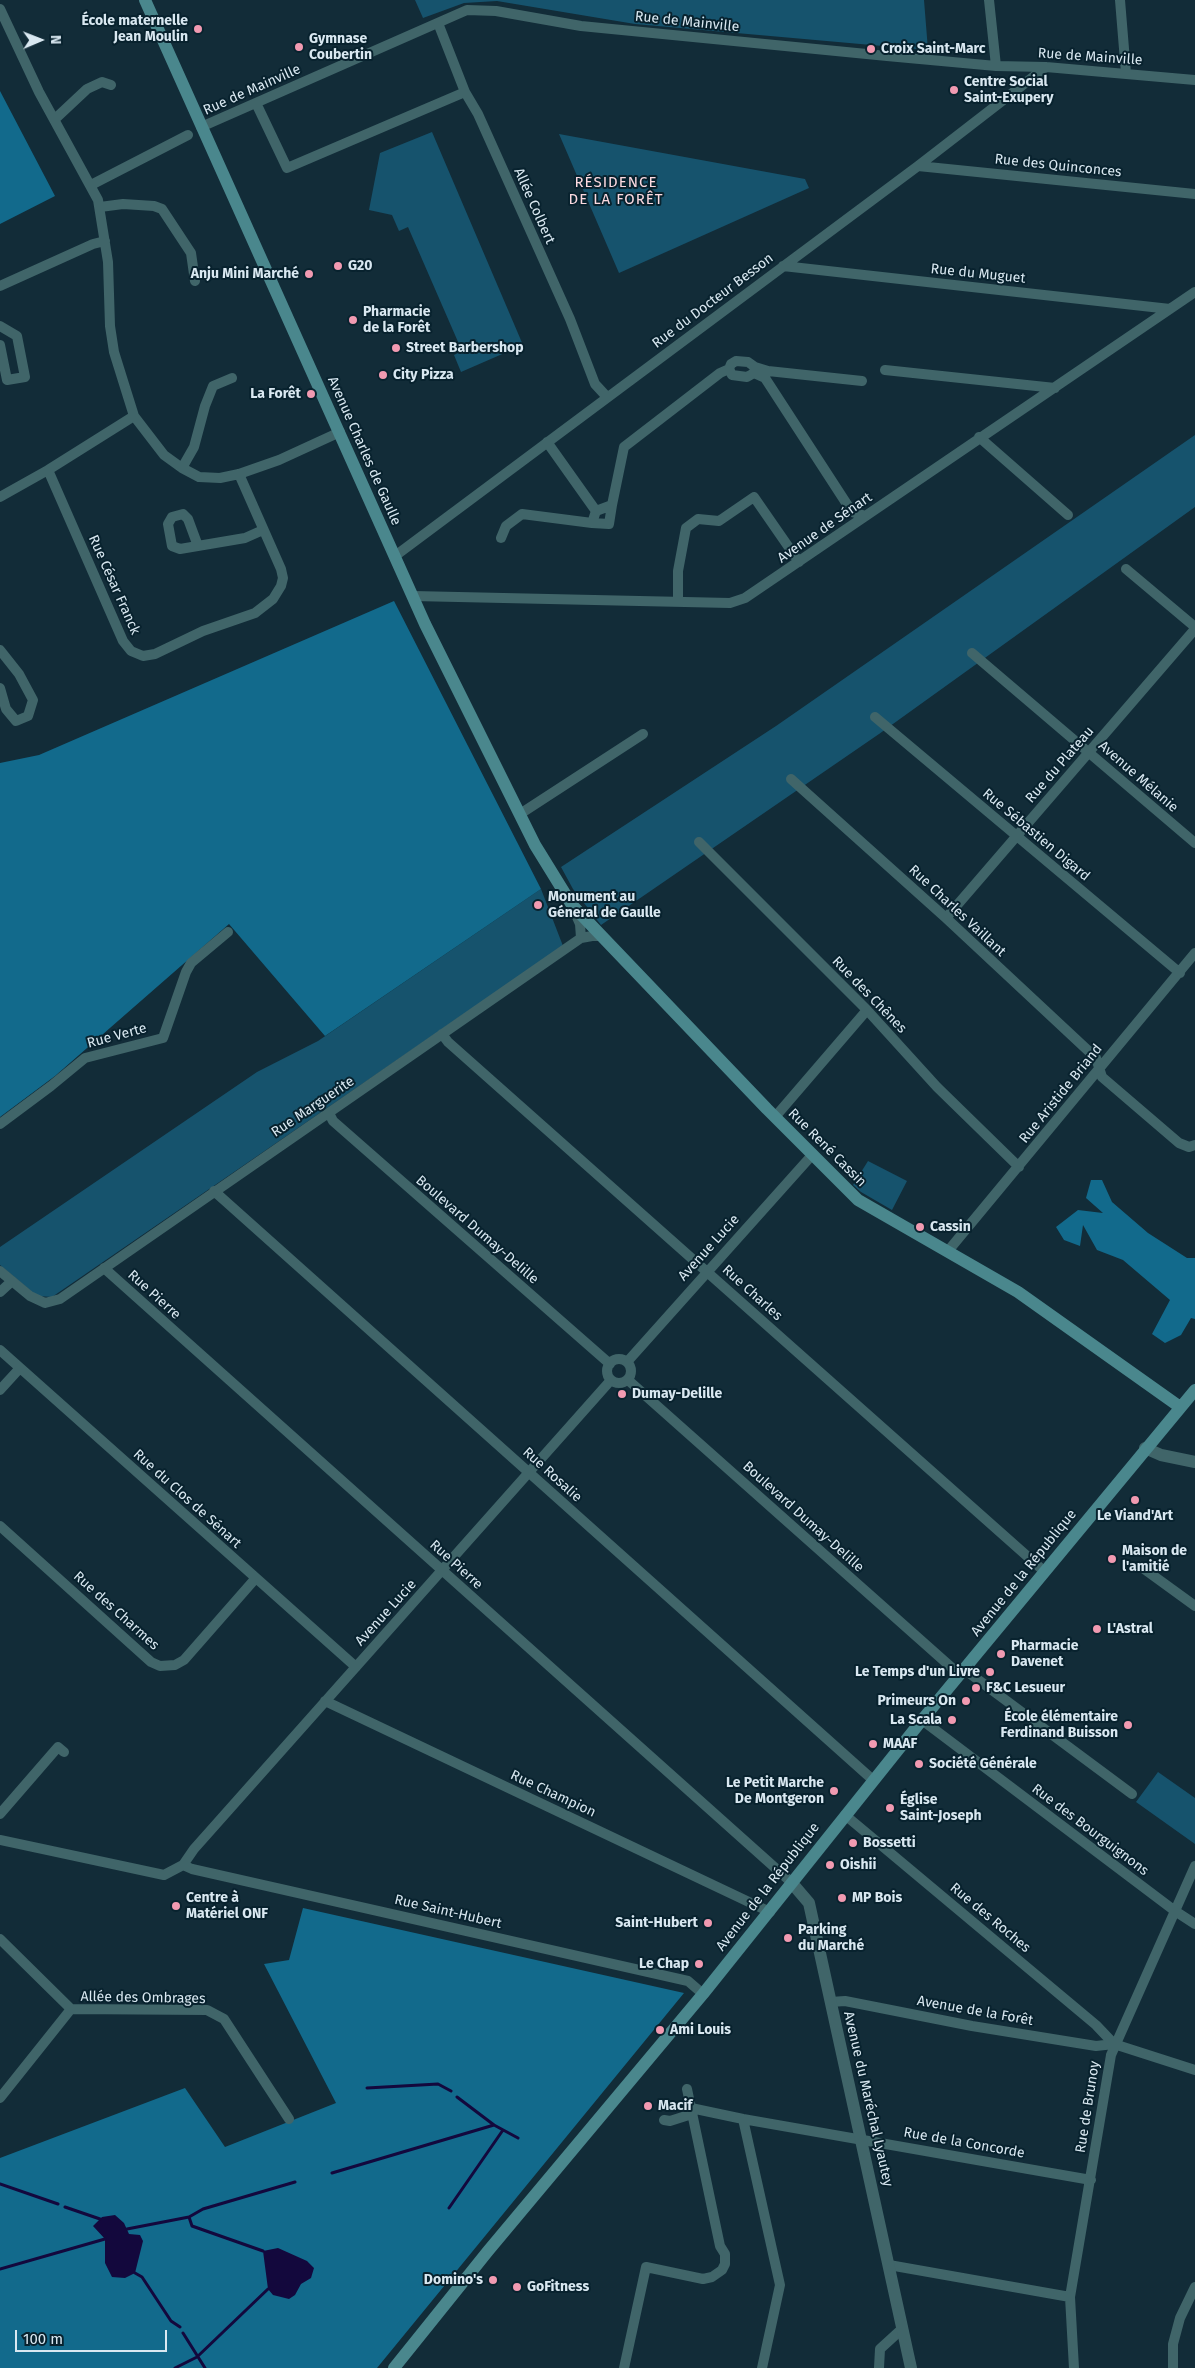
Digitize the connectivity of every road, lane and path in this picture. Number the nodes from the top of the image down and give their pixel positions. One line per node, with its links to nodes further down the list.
1 (145, 0): 14 (main road, Avenue Charles de Gaulle)
2 (989, 0): 6 (street)
3 (1120, 0): 8 (street)
4 (0, 10): 13 (street)
5 (438, 24): 6 (street, Rue de Mainville); 11 (street, Allée Colbert); 12 (street, Rue de Mainville)
6 (996, 66): 7 (street, Rue de Mainville)
7 (1046, 67): 8 (street, Rue de Mainville); 16 (street, Rue du Docteur Besson)
8 (1126, 74): 9 (street, Rue de Mainville)
9 (1195, 80)
10 (112, 85): 13 (street)
11 (466, 92): 12 (street); 34 (street, Allée Colbert)
12 (256, 104): 14 (street, Rue de Mainville)
13 (55, 119): 17 (street)
14 (201, 127): 36 (main road, Avenue Charles de Gaulle)
15 (188, 135): 17 (street)
16 (918, 166): 18 (street, Rue des Quinconces); 21 (street, Rue du Docteur Besson)
17 (90, 185): 19 (street)
18 (1195, 194)
19 (100, 207): 20 (street); 22 (street)
20 (104, 240): 23 (street); 35 (street)
21 (783, 266): 25 (street, Rue du Muguet); 34 (street, Rue du Docteur Besson)
22 (195, 281)
23 (0, 286)
24 (1195, 292): 25 (street, Avenue de Sénart)
25 (1170, 309): 33 (street, Avenue de Sénart)
26 (0, 326): 27 (street)
27 (0, 345)
28 (729, 369): 29 (street); 29 (street); 43 (street)
29 (754, 370): 32 (street); 46 (street)
30 (885, 370): 33 (street)
31 (232, 378): 39 (street)
32 (862, 381)
33 (1055, 388): 37 (street, Avenue de Sénart)
34 (607, 397): 38 (street, Rue du Docteur Besson)
35 (134, 416): 39 (street); 40 (street)
36 (340, 432): 41 (street); 51 (main road, Avenue Charles de Gaulle)
37 (980, 437): 45 (street); 46 (street, Avenue de Sénart)
38 (546, 442): 44 (street); 51 (street, Rue du Docteur Besson)
39 (182, 468): 41 (street)
40 (48, 470): 42 (street); 48 (street, Rue César Franck)
41 (239, 474): 48 (street)
42 (0, 497)
43 (612, 505): 44 (street); 47 (street)
44 (596, 511): 47 (street)
45 (1068, 515)
46 (866, 516): 52 (street, Avenue de Sénart)
47 (592, 523): 49 (street)
48 (263, 530): 50 (street)
49 (501, 538)
50 (198, 546)
51 (395, 556): 54 (main road, Avenue Charles de Gaulle)
52 (799, 562): 55 (street, Avenue de Sénart); 55 (street)
53 (1126, 569): 56 (street)
54 (413, 596): 55 (street, Avenue de Sénart); 64 (main road, Avenue Charles de Gaulle)
55 (678, 602)
56 (1195, 628): 62 (street, Rue du Plateau)
57 (0, 650): 59 (street)
58 (972, 653): 62 (street, Avenue Mélanie)
59 (0, 688)
60 (875, 717): 65 (street, Rue Sébastien Digard)
61 (643, 734): 64 (street)
62 (1089, 753): 65 (street, Rue du Plateau); 67 (street, Avenue Mélanie)
63 (790, 779): 69 (street, Rue Charles Vaillant)
64 (520, 814): 68 (main road, Avenue Charles de Gaulle)
65 (1016, 836): 69 (street, Rue du Plateau); 74 (street, Rue Sébastien Digard)
66 (699, 842): 75 (street, Rue des Chênes)
67 (1195, 843)
68 (572, 905): 71 (main road, Rue René Cassin); 72 (street)
69 (946, 918): 77 (street, Rue Charles Vaillant)
70 (228, 932): 80 (street, Rue Verte)
71 (601, 936): 72 (street, Rue Marguerite); 79 (main road, Rue René Cassin)
72 (581, 938): 76 (street, Rue Marguerite)
73 (1195, 953): 74 (street, Rue Aristide Briand)
74 (1180, 973): 77 (street, Rue Aristide Briand)
75 (867, 1010): 79 (street); 83 (street, Rue des Chênes)
76 (442, 1034): 78 (street, Rue Marguerite); 88 (street, Rue Charles)
77 (1099, 1068): 81 (street, Rue Charles Vaillant); 83 (street, Rue Aristide Briand)
78 (329, 1113): 84 (street, Rue Marguerite); 93 (street, Boulevard Dumay-Delille)
79 (775, 1117): 82 (main road, Rue René Cassin)
80 (0, 1124)
81 (1195, 1144)
82 (813, 1154): 85 (main road, Rue René Cassin); 88 (street, Avenue Lucie)
83 (1019, 1167): 85 (street, Rue Aristide Briand)
84 (214, 1191): 86 (street, Rue Marguerite); 102 (street, Rue Rosalie)
85 (948, 1251): 99 (main road, Rue René Cassin)
86 (104, 1268): 89 (street, Rue Marguerite); 105 (street, Rue Pierre)
87 (0, 1270): 89 (street)
88 (707, 1271): 92 (street, Avenue Lucie); 106 (street, Rue Charles)
89 (12, 1281): 90 (street)
90 (0, 1292)
91 (0, 1350): 94 (street, Rue du Clos de Sénart)
92 (627, 1362): 93 (street); 96 (street)
93 (610, 1364): 95 (street)
94 (20, 1368): 97 (street); 107 (street, Rue du Clos de Sénart)
95 (611, 1380): 96 (street); 102 (street, Avenue Lucie)
96 (628, 1380): 110 (street, Boulevard Dumay-Delille)
97 (0, 1390)
98 (1195, 1390): 99 (main road, Avenue de la République)
99 (1180, 1407): 100 (main road, Avenue de la République)
100 (1145, 1448): 101 (street); 106 (main road, Avenue de la République)
101 (1195, 1462)
102 (528, 1473): 105 (street, Avenue Lucie); 114 (street, Rue Rosalie)
103 (0, 1526): 107 (street, Rue des Charmes)
104 (1140, 1566): 108 (street)
105 (442, 1571): 109 (street, Avenue Lucie); 121 (street, Rue Pierre)
106 (1044, 1572): 110 (main road, Avenue de la République)
107 (255, 1579): 109 (street, Rue du Clos de Sénart)
108 (1195, 1606)
109 (356, 1667): 111 (street, Avenue Lucie)
110 (963, 1672): 112 (main road, Avenue de la République); 115 (street, Boulevard Dumay-Delille)
111 (325, 1701): 119 (street, Avenue Lucie); 122 (street, Rue Champion)
112 (922, 1720): 114 (main road, Avenue de la République); 123 (street, Rue des Bourguignons)
113 (64, 1752): 116 (street)
114 (873, 1780): 117 (main road, Avenue de la République)
115 (1132, 1794)
116 (0, 1814)
117 (845, 1815): 121 (main road, Avenue de la République); 129 (street, Rue des Roches)
118 (0, 1840): 119 (street)
119 (183, 1865): 126 (street, Rue Saint-Hubert)
120 (1195, 1866): 123 (street, Rue de Brunoy)
121 (791, 1882): 122 (main road, Avenue de la République); 127 (street, Avenue du Maréchal Lyautey)
122 (770, 1912): 126 (main road, Avenue de la République)
123 (1175, 1912): 124 (street, Rue des Bourguignons); 129 (street, Rue de Brunoy)
124 (1195, 1924)
125 (0, 1939): 128 (street, Allée des Ombrages)
126 (703, 1994): 143 (main road, Avenue de la République)
127 (831, 2002): 129 (street, Avenue de la Forêt); 137 (street, Avenue du Maréchal Lyautey)
128 (71, 2010): 132 (street); 134 (street, Allée des Ombrages)
129 (1114, 2044): 130 (street); 138 (street, Rue de Brunoy)
130 (1195, 2070)
131 (687, 2089): 133 (street)
132 (0, 2098)
133 (692, 2111): 135 (street, Rue de la Concorde); 136 (street); 144 (street)
134 (289, 2119)
135 (742, 2119): 137 (street, Rue de la Concorde); 145 (street)
136 (664, 2120)
137 (862, 2139): 138 (street, Rue de la Concorde); 139 (street, Avenue du Maréchal Lyautey)
138 (1091, 2180): 141 (street, Rue de Brunoy)
139 (889, 2265): 141 (street); 142 (street, Avenue du Maréchal Lyautey)
140 (1195, 2288): 149 (street)
141 (1070, 2297): 148 (street, Rue de Brunoy)
142 (903, 2328): 146 (street); 147 (street, Avenue du Maréchal Lyautey)
143 (394, 2368)
144 (624, 2368)
145 (762, 2368)
146 (879, 2368)
147 (911, 2368)
148 (1074, 2368)
149 (1173, 2368)

